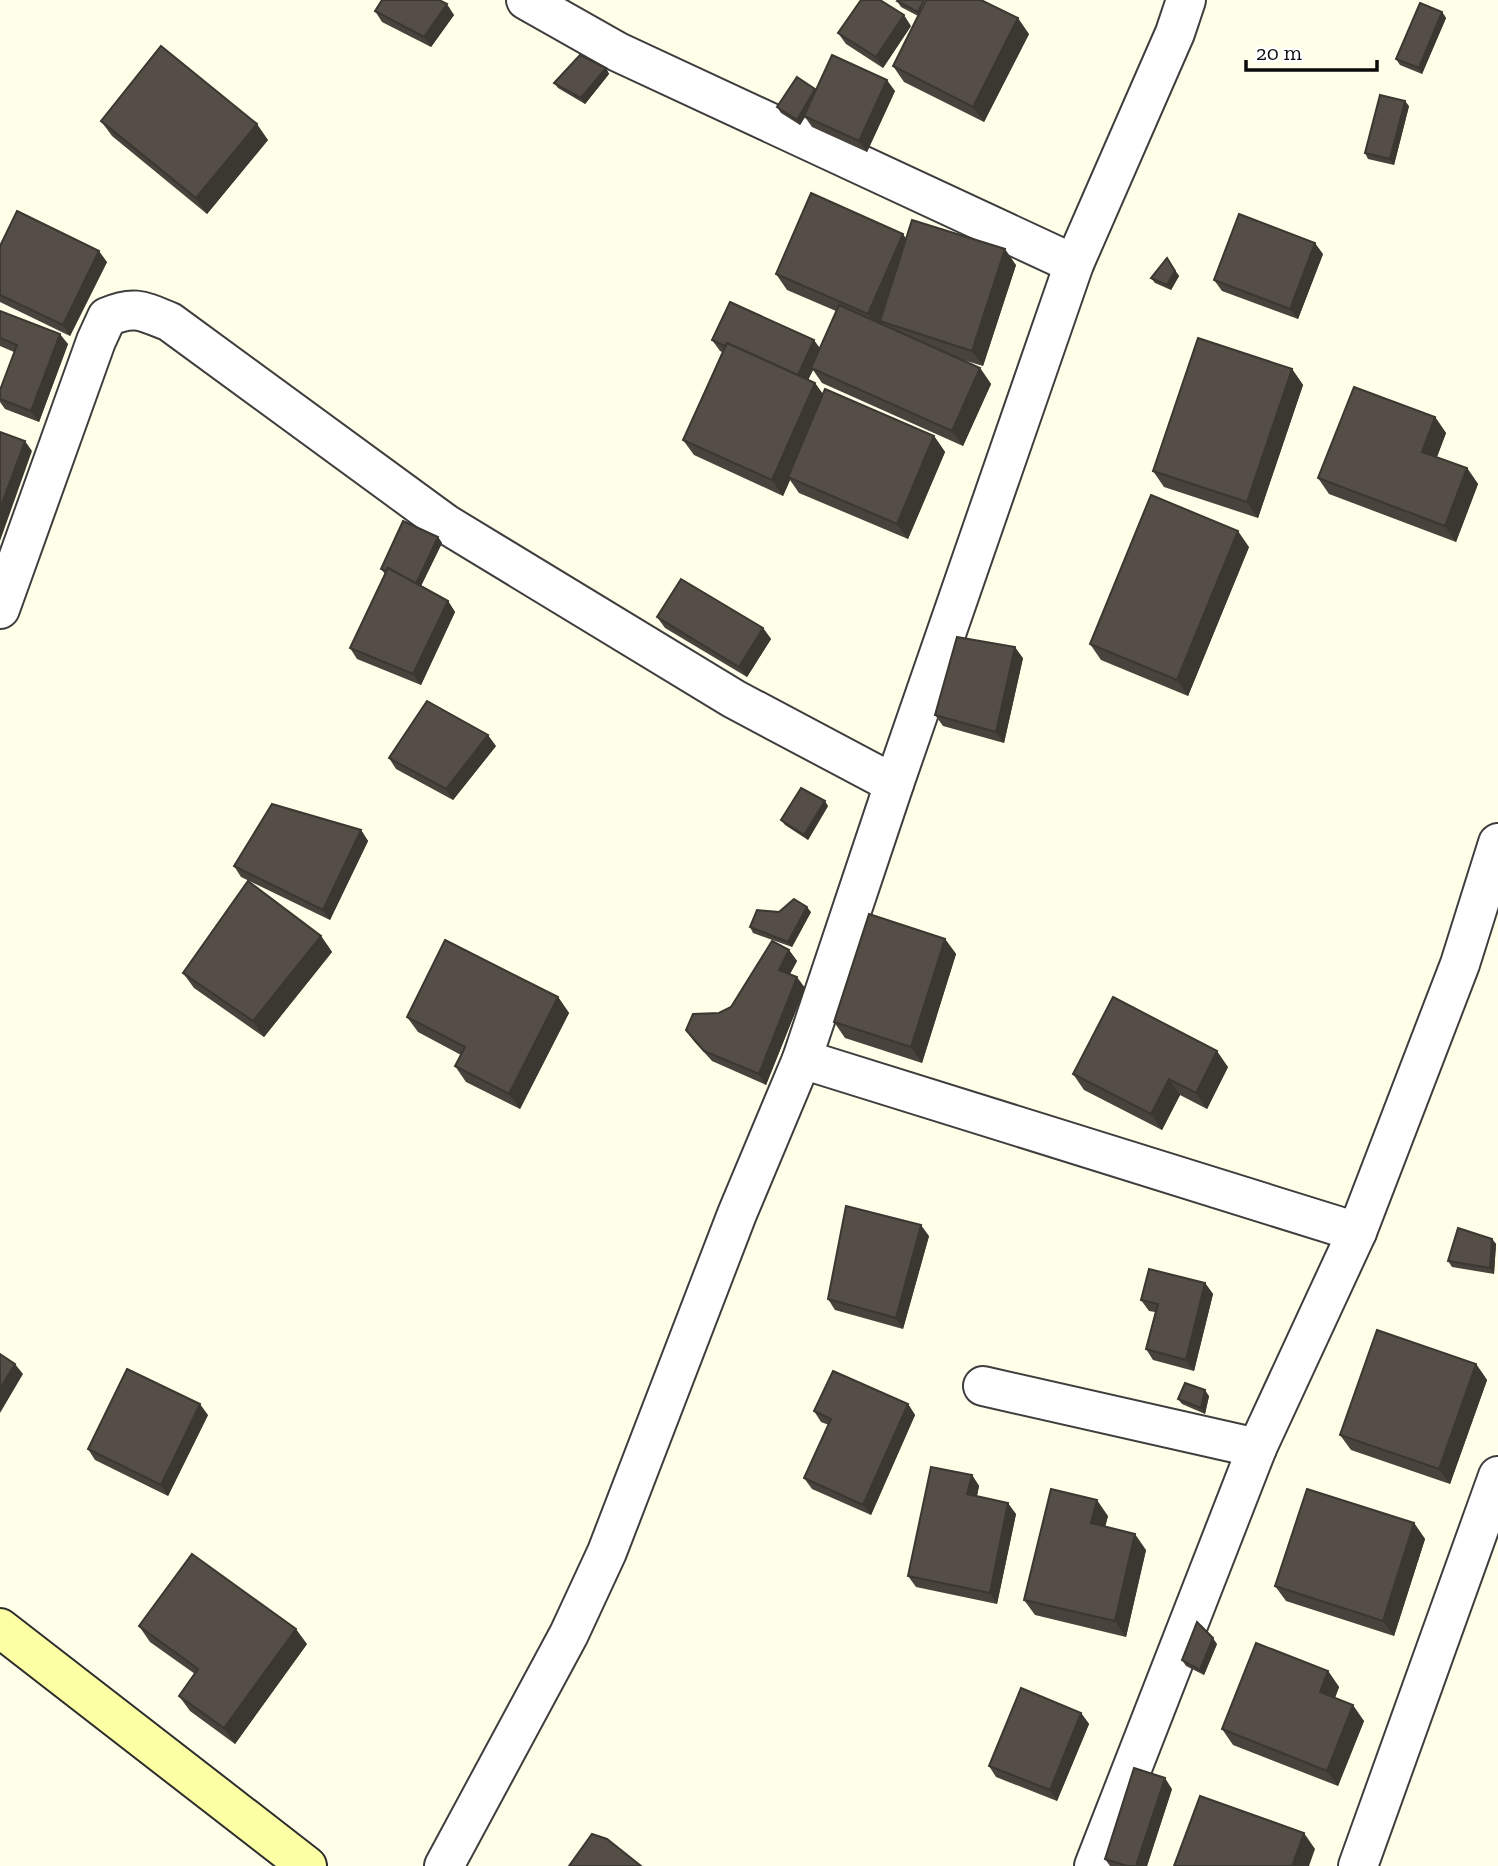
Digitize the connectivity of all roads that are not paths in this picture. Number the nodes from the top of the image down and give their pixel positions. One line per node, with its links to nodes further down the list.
1 (526, 0): 3 (street)
2 (1186, 0): 3 (street)
3 (1074, 264): 5 (street)
4 (0, 609): 5 (street)
5 (894, 784): 7 (street)
6 (1498, 843): 8 (street)
7 (802, 1059): 8 (street); 14 (street)
8 (1357, 1232): 10 (street)
9 (983, 1386): 10 (street)
10 (1257, 1448): 15 (street)
11 (1498, 1476): 16 (street)
12 (0, 1628): 13 (main road)
13 (307, 1866)
14 (444, 1866)
15 (1094, 1866)
16 (1358, 1866)

